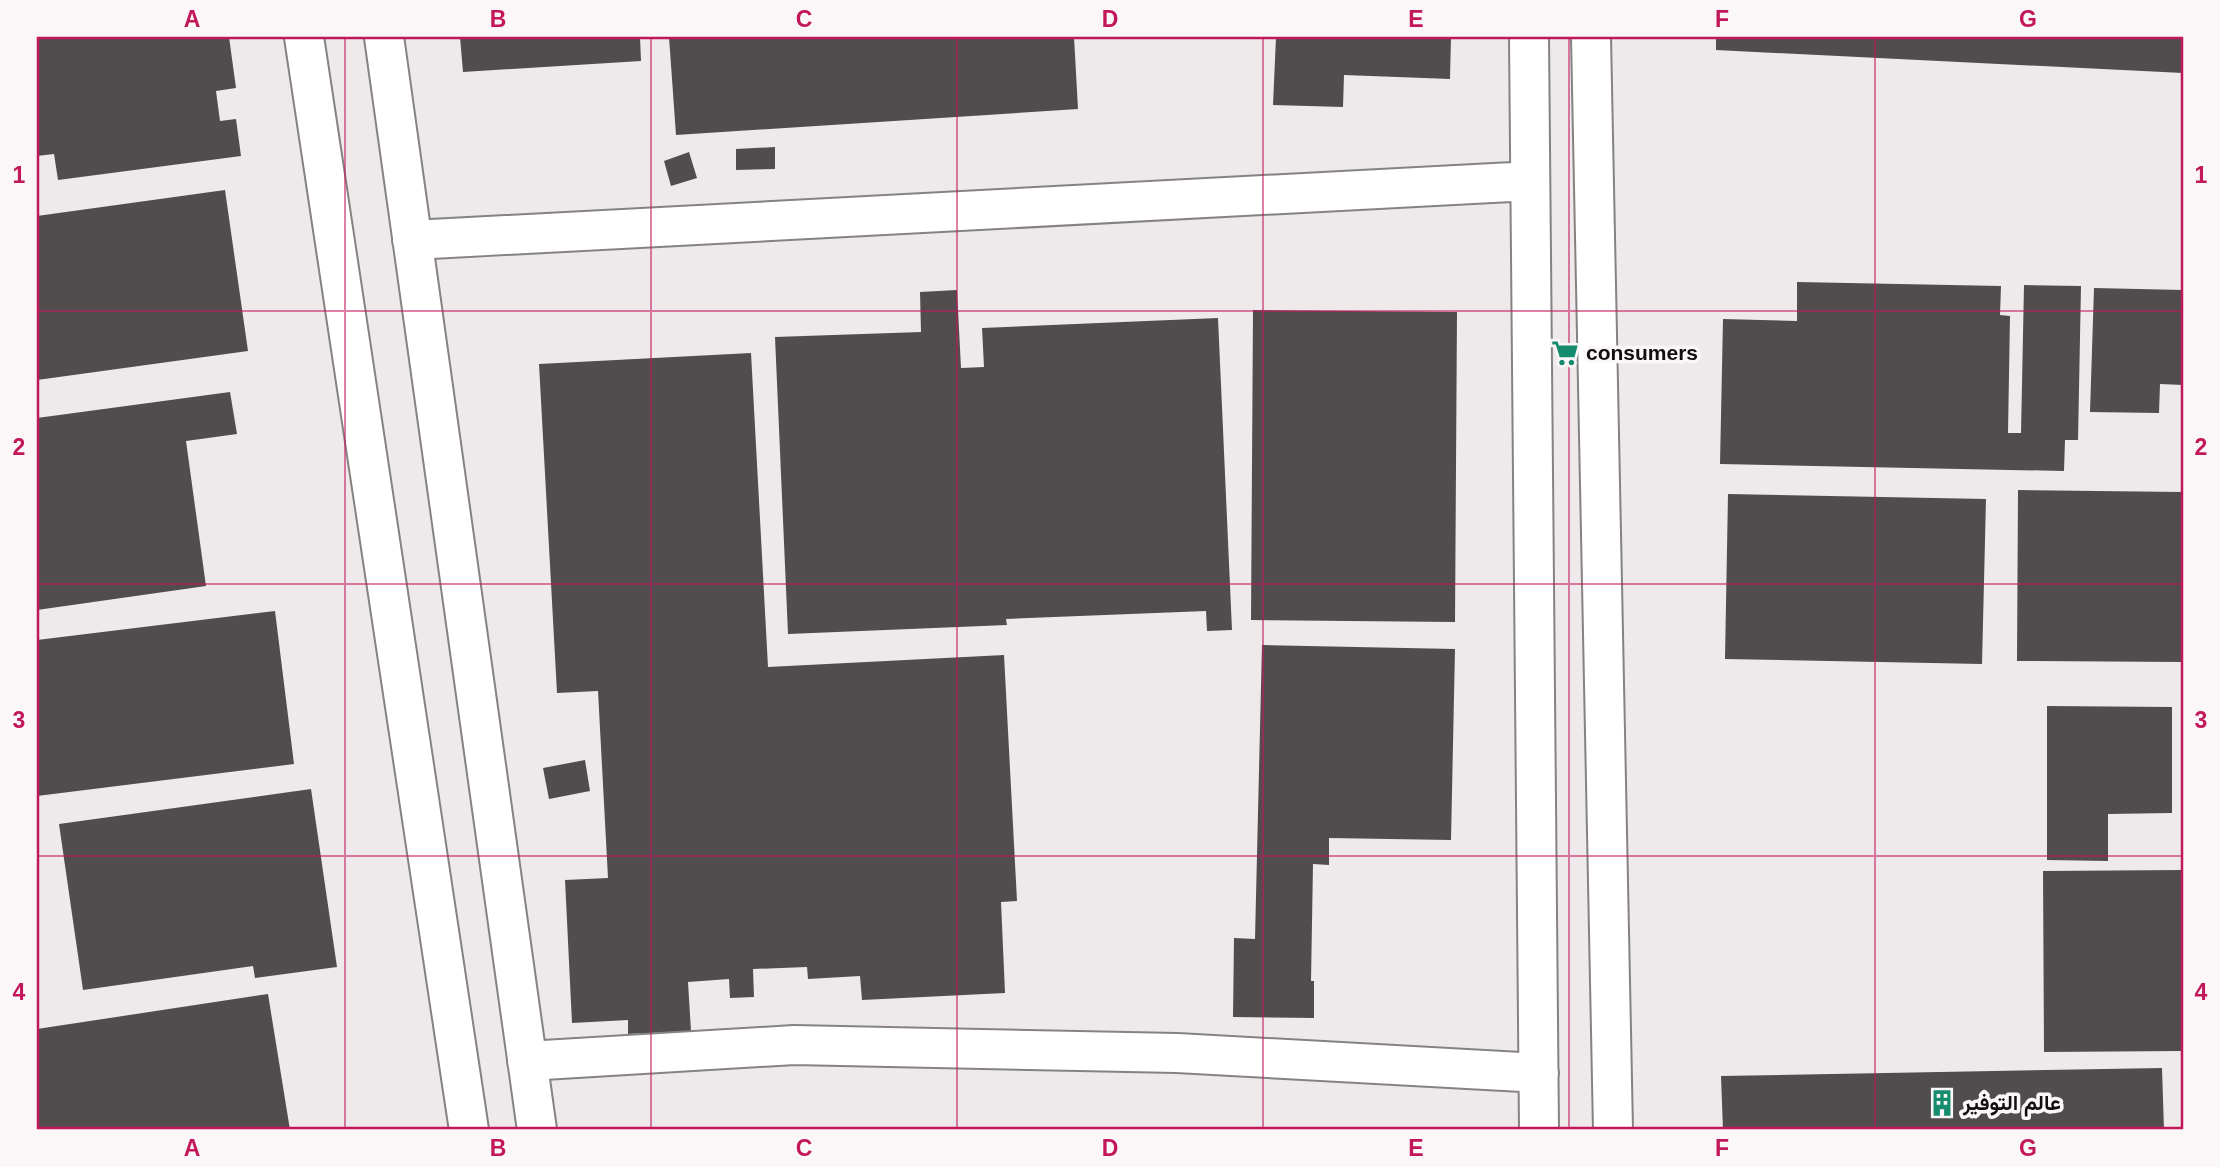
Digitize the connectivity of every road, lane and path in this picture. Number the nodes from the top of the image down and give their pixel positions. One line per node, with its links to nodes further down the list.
1 (304, 37): 9 (street)
2 (384, 37): 6 (street)
3 (1529, 37): 5 (street)
4 (1591, 37): 12 (street)
5 (1530, 181): 6 (street); 8 (street)
6 (412, 240): 7 (street)
7 (527, 1061): 8 (street); 10 (street)
8 (1539, 1073): 11 (street)
9 (469, 1130)
10 (537, 1130)
11 (1539, 1130)
12 (1613, 1130)

